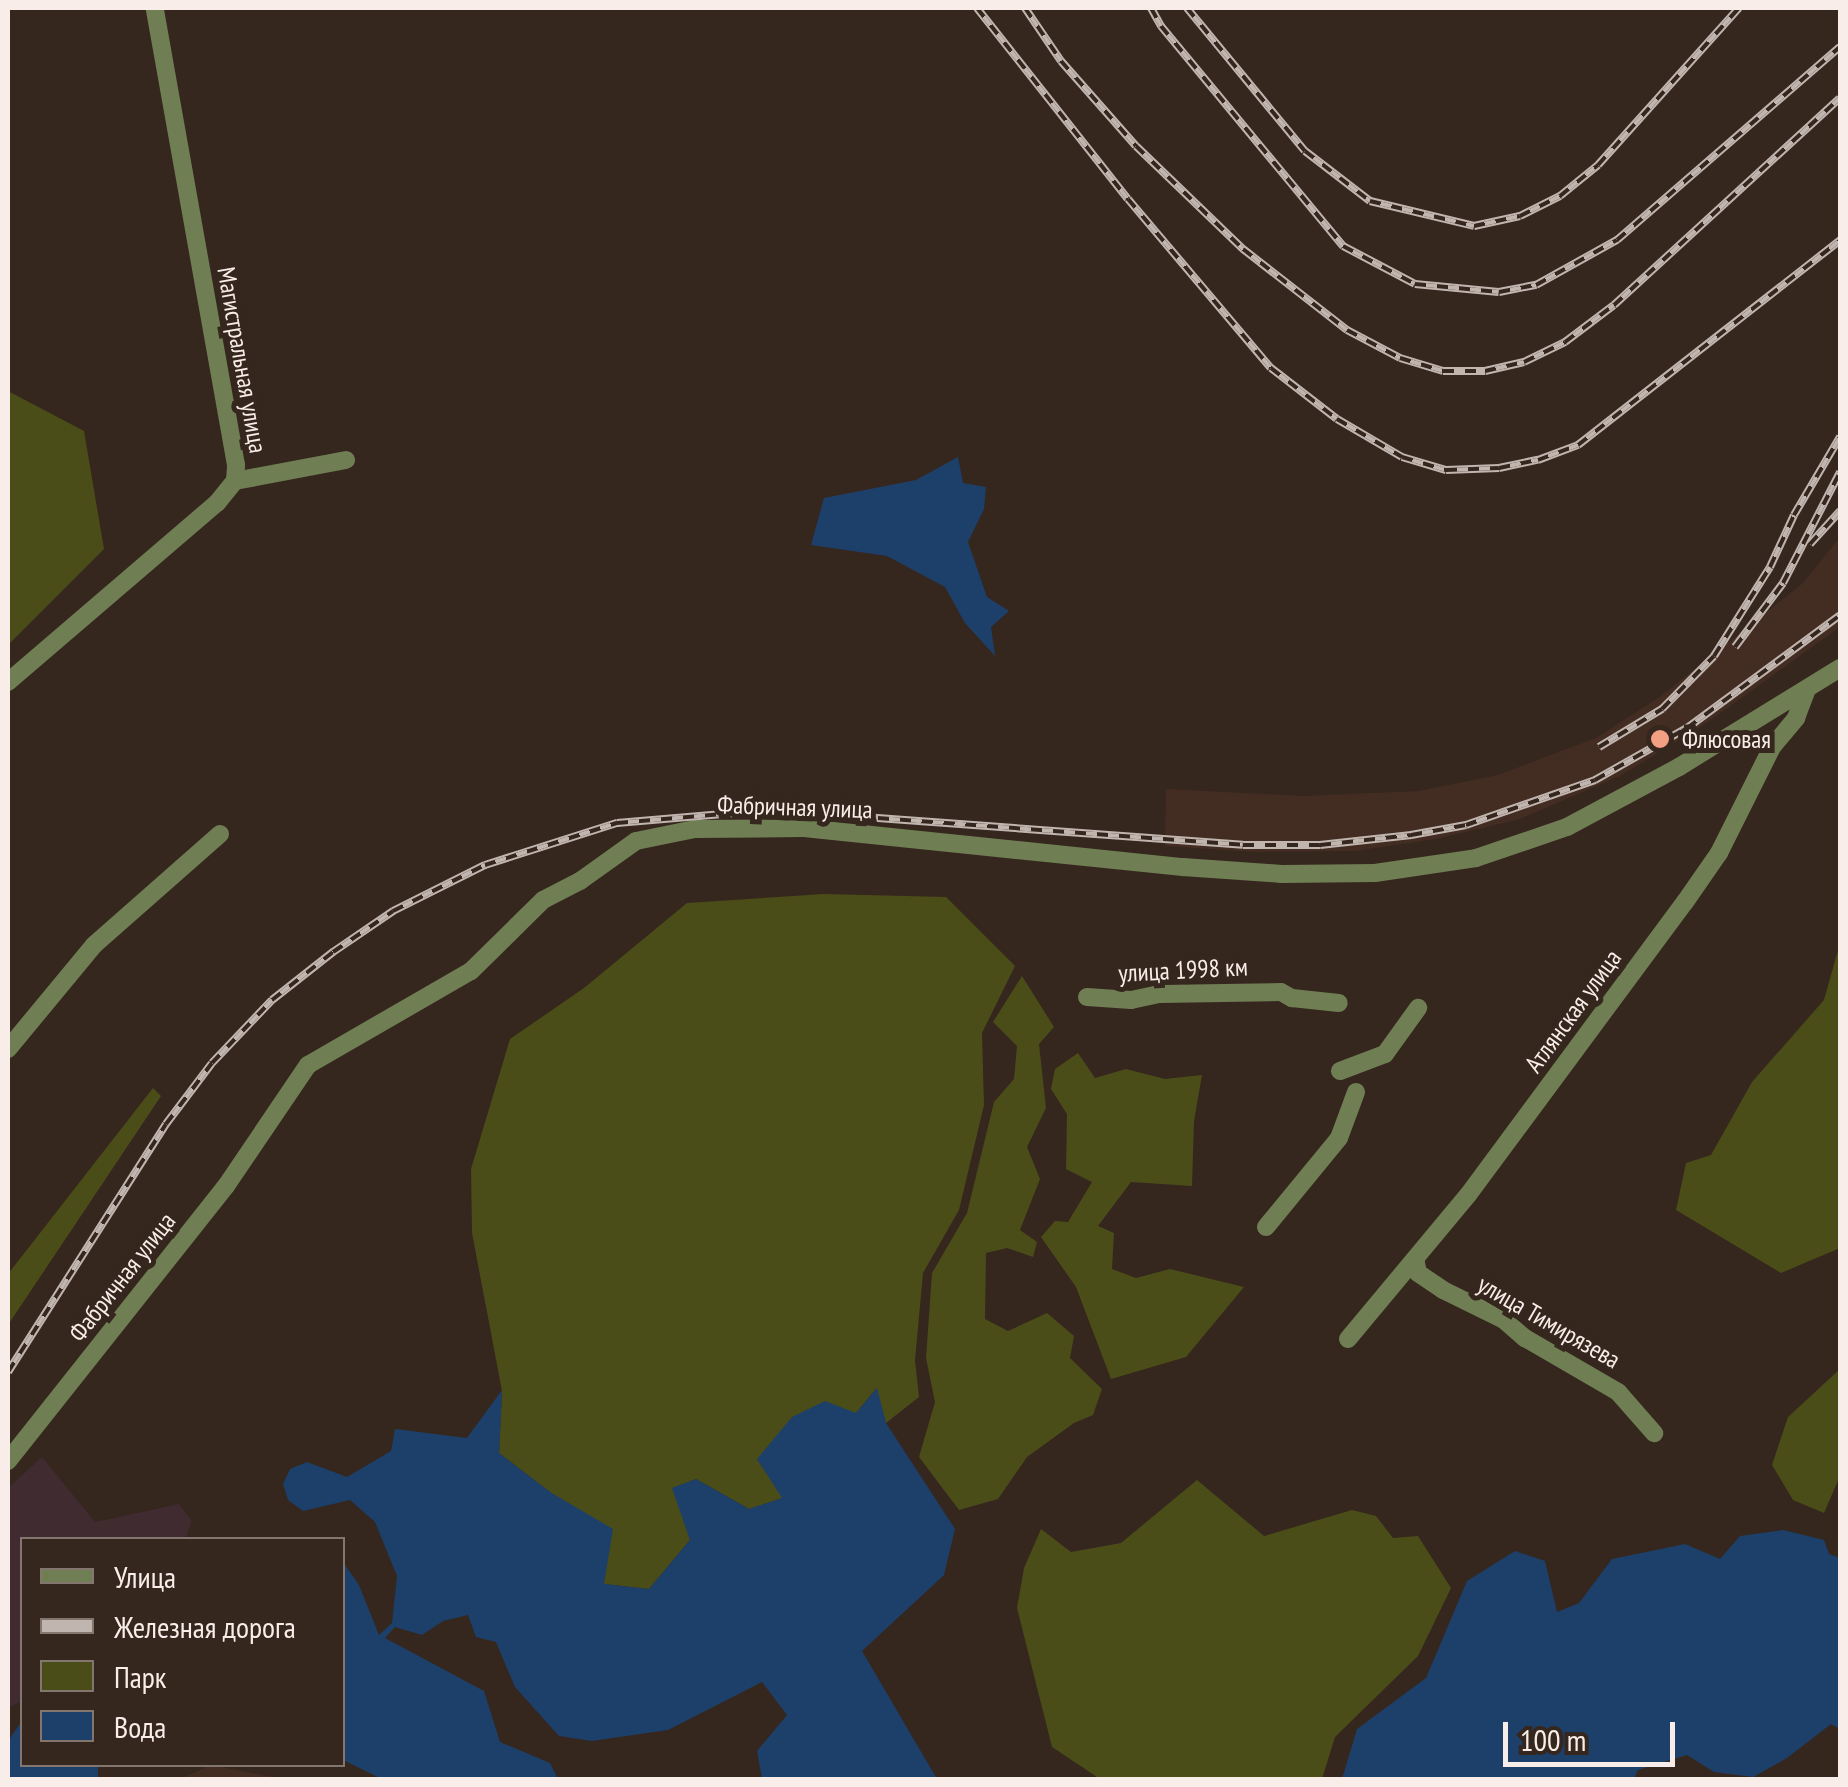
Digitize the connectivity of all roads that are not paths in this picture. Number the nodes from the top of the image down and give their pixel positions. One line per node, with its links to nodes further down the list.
1 (155, 8): 3 (street, Магистральная улица)
2 (346, 460): 3 (street)
3 (235, 481): 5 (street, Магистральная улица)
4 (1840, 668): 6 (street, Фабричная улица)
5 (8, 682)
6 (1806, 692): 15 (street, Атлянская улица); 18 (street, Фабричная улица)
7 (220, 834): 11 (street)
8 (1087, 998): 9 (street, улица 1998 км)
9 (1338, 1003)
10 (1418, 1008): 12 (street)
11 (8, 1049)
12 (1340, 1071)
13 (1356, 1092): 14 (street)
14 (1266, 1227)
15 (1416, 1262): 16 (street, Атлянская улица); 17 (street, улица Тимирязева)
16 (1348, 1339)
17 (1654, 1432)
18 (8, 1461)

